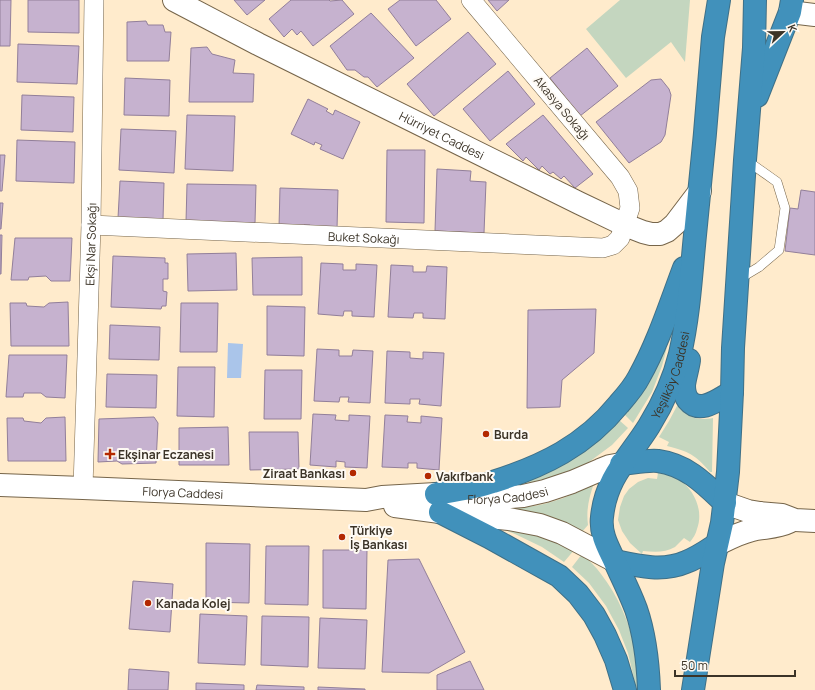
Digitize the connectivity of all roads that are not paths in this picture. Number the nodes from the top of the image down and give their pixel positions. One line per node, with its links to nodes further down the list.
1 (94, 0): 15 (street, Ekşi Nar Sokağı)
2 (174, 0): 16 (main road, Hürriyet Caddesi)
3 (471, 0): 16 (street, Akasya Sokağı)
4 (714, 0): 10 (highway)
5 (719, 0): 10 (highway)
6 (755, 0): 11 (highway)
7 (767, 0): 11 (highway)
8 (791, 6): 9 (main road); 12 (highway)
9 (815, 15)
10 (714, 37): 14 (highway, Yeşilköy Caddesi)
11 (754, 48): 12 (highway)
12 (748, 119): 13 (highway)
13 (745, 160): 18 (highway); 18 (lane)
14 (700, 191): 16 (main road, Hürriyet Caddesi); 17 (highway, Yeşilköy Caddesi)
15 (91, 225): 16 (street, Buket Sokağı); 23 (street, Ekşi Nar Sokağı)
16 (625, 225)
17 (695, 237): 19 (highway, Yeşilköy Caddesi); 24 (highway)
18 (738, 280): 20 (highway)
19 (685, 323): 20 (highway); 21 (highway, Yeşilköy Caddesi)
20 (732, 392): 25 (highway)
21 (621, 464): 24 (main road, Florya Caddesi); 25 (highway); 28 (highway, Yeşilköy Caddesi)
22 (0, 485): 23 (main road, Florya Caddesi)
23 (82, 488): 24 (main road, Florya Caddesi)
24 (438, 503): 28 (main road, Florya Caddesi); 29 (highway)
25 (725, 503): 26 (main road); 27 (highway)
26 (805, 520): 27 (main road)
27 (716, 545): 28 (highway); 31 (highway)
28 (615, 561): 30 (highway, Yeşilköy Caddesi)
29 (625, 690)
30 (649, 690)
31 (693, 690)

